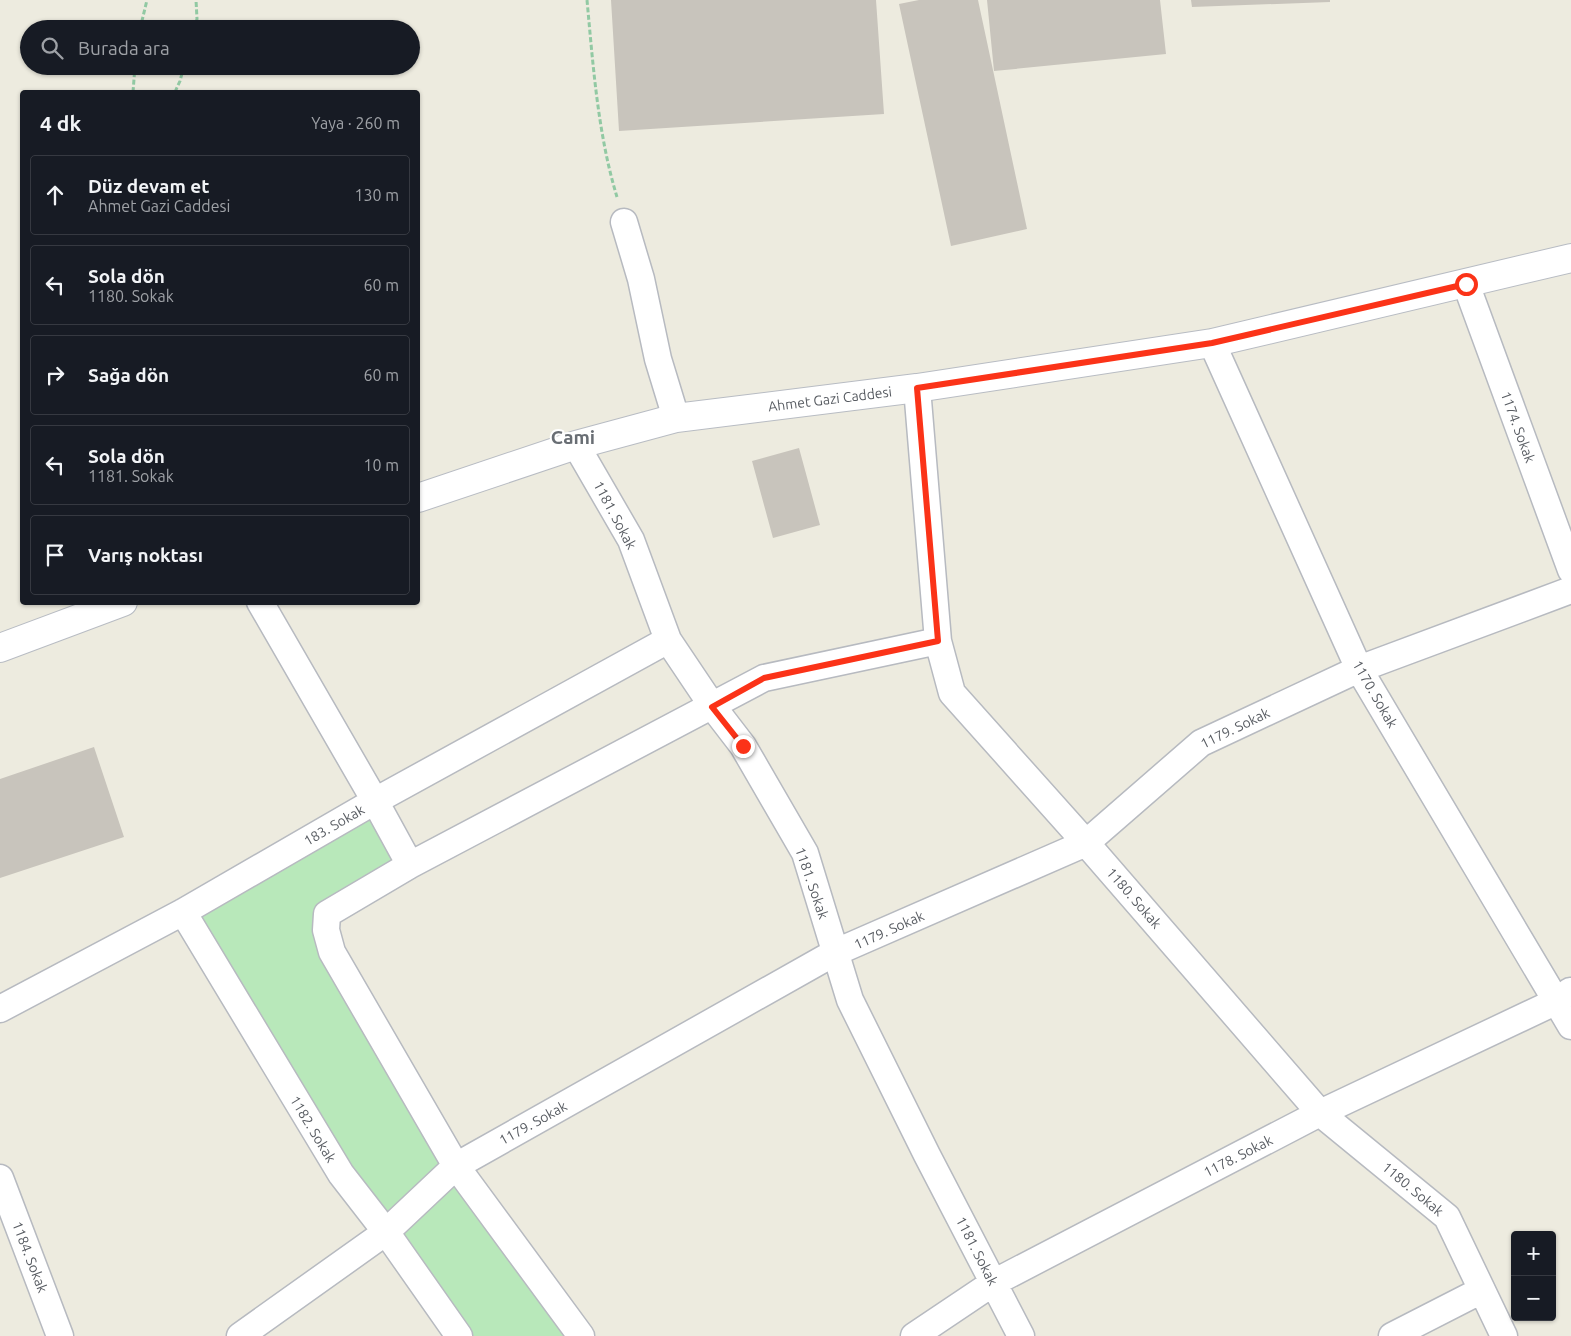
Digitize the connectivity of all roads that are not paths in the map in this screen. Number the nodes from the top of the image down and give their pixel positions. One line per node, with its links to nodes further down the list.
1 (624, 222): 6 (street)
2 (1571, 258): 3 (street, Ahmet Gazi Caddesi)
3 (1466, 284): 4 (street, Ahmet Gazi Caddesi); 9 (street, 1174. Sokak)
4 (1212, 343): 5 (street, Ahmet Gazi Caddesi); 16 (street, 1170. Sokak)
5 (917, 388): 6 (street, Ahmet Gazi Caddesi); 14 (street, 1180. Sokak)
6 (676, 418): 7 (street, Ahmet Gazi Caddesi)
7 (576, 445): 8 (street, Ahmet Gazi Caddesi); 13 (street, 1181. Sokak)
8 (420, 497)
9 (1571, 570)
10 (1571, 590): 16 (street, 1179. Sokak)
11 (115, 605): 15 (street)
12 (262, 605): 18 (street)
13 (668, 640): 17 (street, 1181. Sokak); 18 (street, 183. Sokak)
14 (938, 641): 17 (street); 19 (street, 1180. Sokak)
15 (0, 648)
16 (1359, 669): 19 (street, 1179. Sokak); 23 (street, 1170. Sokak)
17 (712, 707): 20 (street); 22 (street, 1181. Sokak)
18 (375, 801): 20 (street); 21 (street, 183. Sokak)
19 (1086, 843): 22 (street, 1179. Sokak); 26 (street, 1180. Sokak)
20 (410, 866): 27 (street)
21 (183, 912): 24 (street, 183. Sokak); 29 (street, 1182. Sokak)
22 (834, 953): 27 (street, 1179. Sokak); 30 (street, 1181. Sokak)
23 (1564, 996): 25 (street, 1170. Sokak); 26 (street, 1178. Sokak)
24 (0, 1009)
25 (1571, 1026)
26 (1320, 1113): 30 (street, 1178. Sokak); 31 (street, 1180. Sokak)
27 (456, 1166): 29 (street, 1179. Sokak); 35 (street)
28 (0, 1178): 32 (street, 1184. Sokak)
29 (386, 1232): 33 (street, 1179. Sokak); 34 (street, 1182. Sokak)
30 (993, 1283): 36 (street, 1178. Sokak); 37 (street, 1181. Sokak)
31 (1482, 1290): 38 (street); 39 (street, 1180. Sokak)
32 (60, 1336)
33 (240, 1336)
34 (459, 1336)
35 (582, 1336)
36 (914, 1336)
37 (1021, 1336)
38 (1392, 1336)
39 (1504, 1336)

